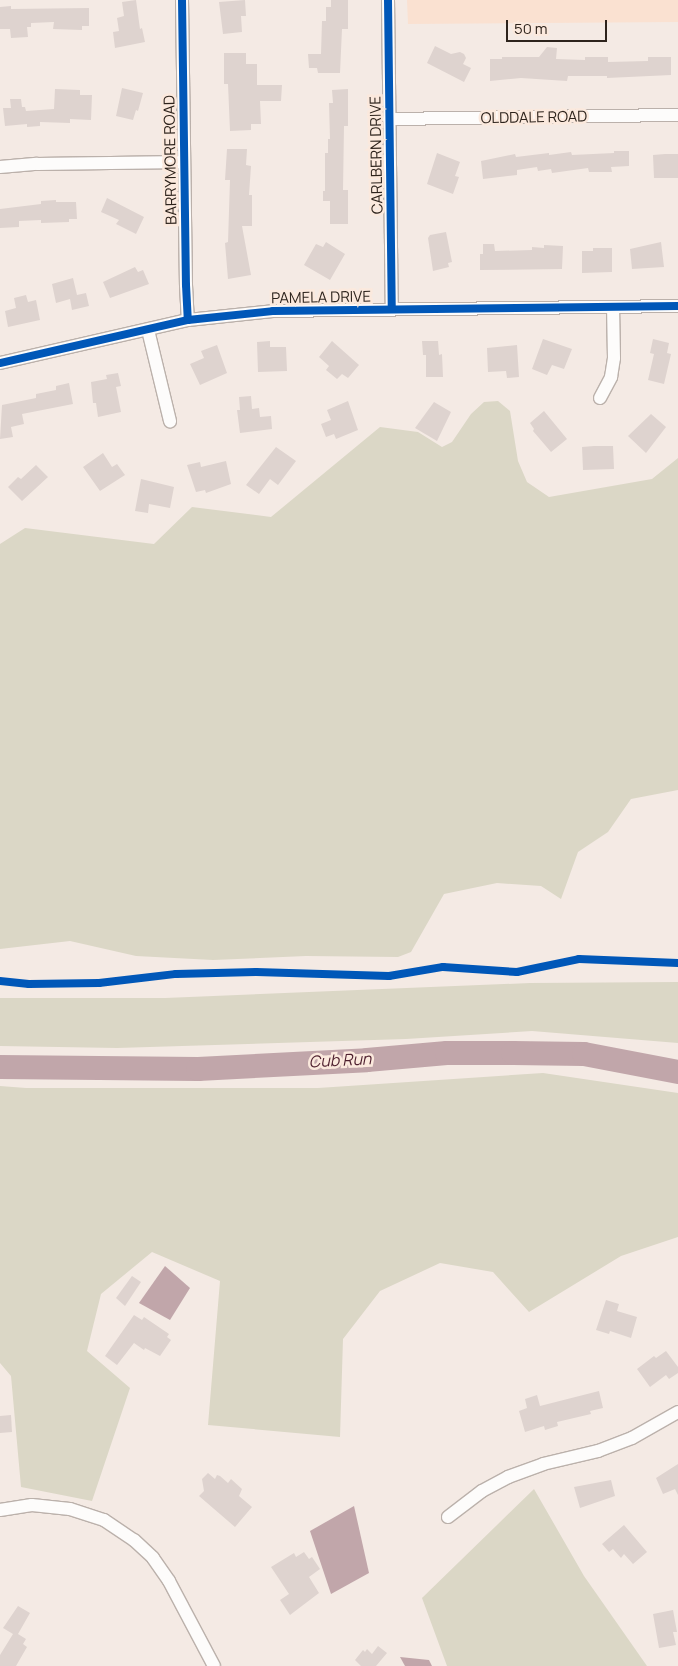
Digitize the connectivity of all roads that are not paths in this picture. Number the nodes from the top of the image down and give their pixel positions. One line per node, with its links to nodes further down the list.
1 (182, 0): 5 (street, BARRYMORE ROAD)
2 (388, 0): 4 (street, CARLBERN DRIVE)
3 (678, 116): 4 (street, OLDDALE ROAD)
4 (390, 119): 9 (street, CARLBERN DRIVE)
5 (184, 162): 6 (street); 10 (street, BARRYMORE ROAD)
6 (0, 167)
7 (678, 306): 8 (street, PAMELA DRIVE)
8 (613, 307): 9 (street, PAMELA DRIVE); 13 (street)
9 (392, 309): 10 (street, PAMELA DRIVE)
10 (188, 320): 11 (street, PAMELA DRIVE)
11 (148, 330): 12 (street, PAMELA DRIVE); 14 (street)
12 (0, 363)
13 (600, 398)
14 (170, 421)
15 (678, 1412): 17 (street)
16 (0, 1510): 18 (street)
17 (448, 1517)
18 (214, 1666)

